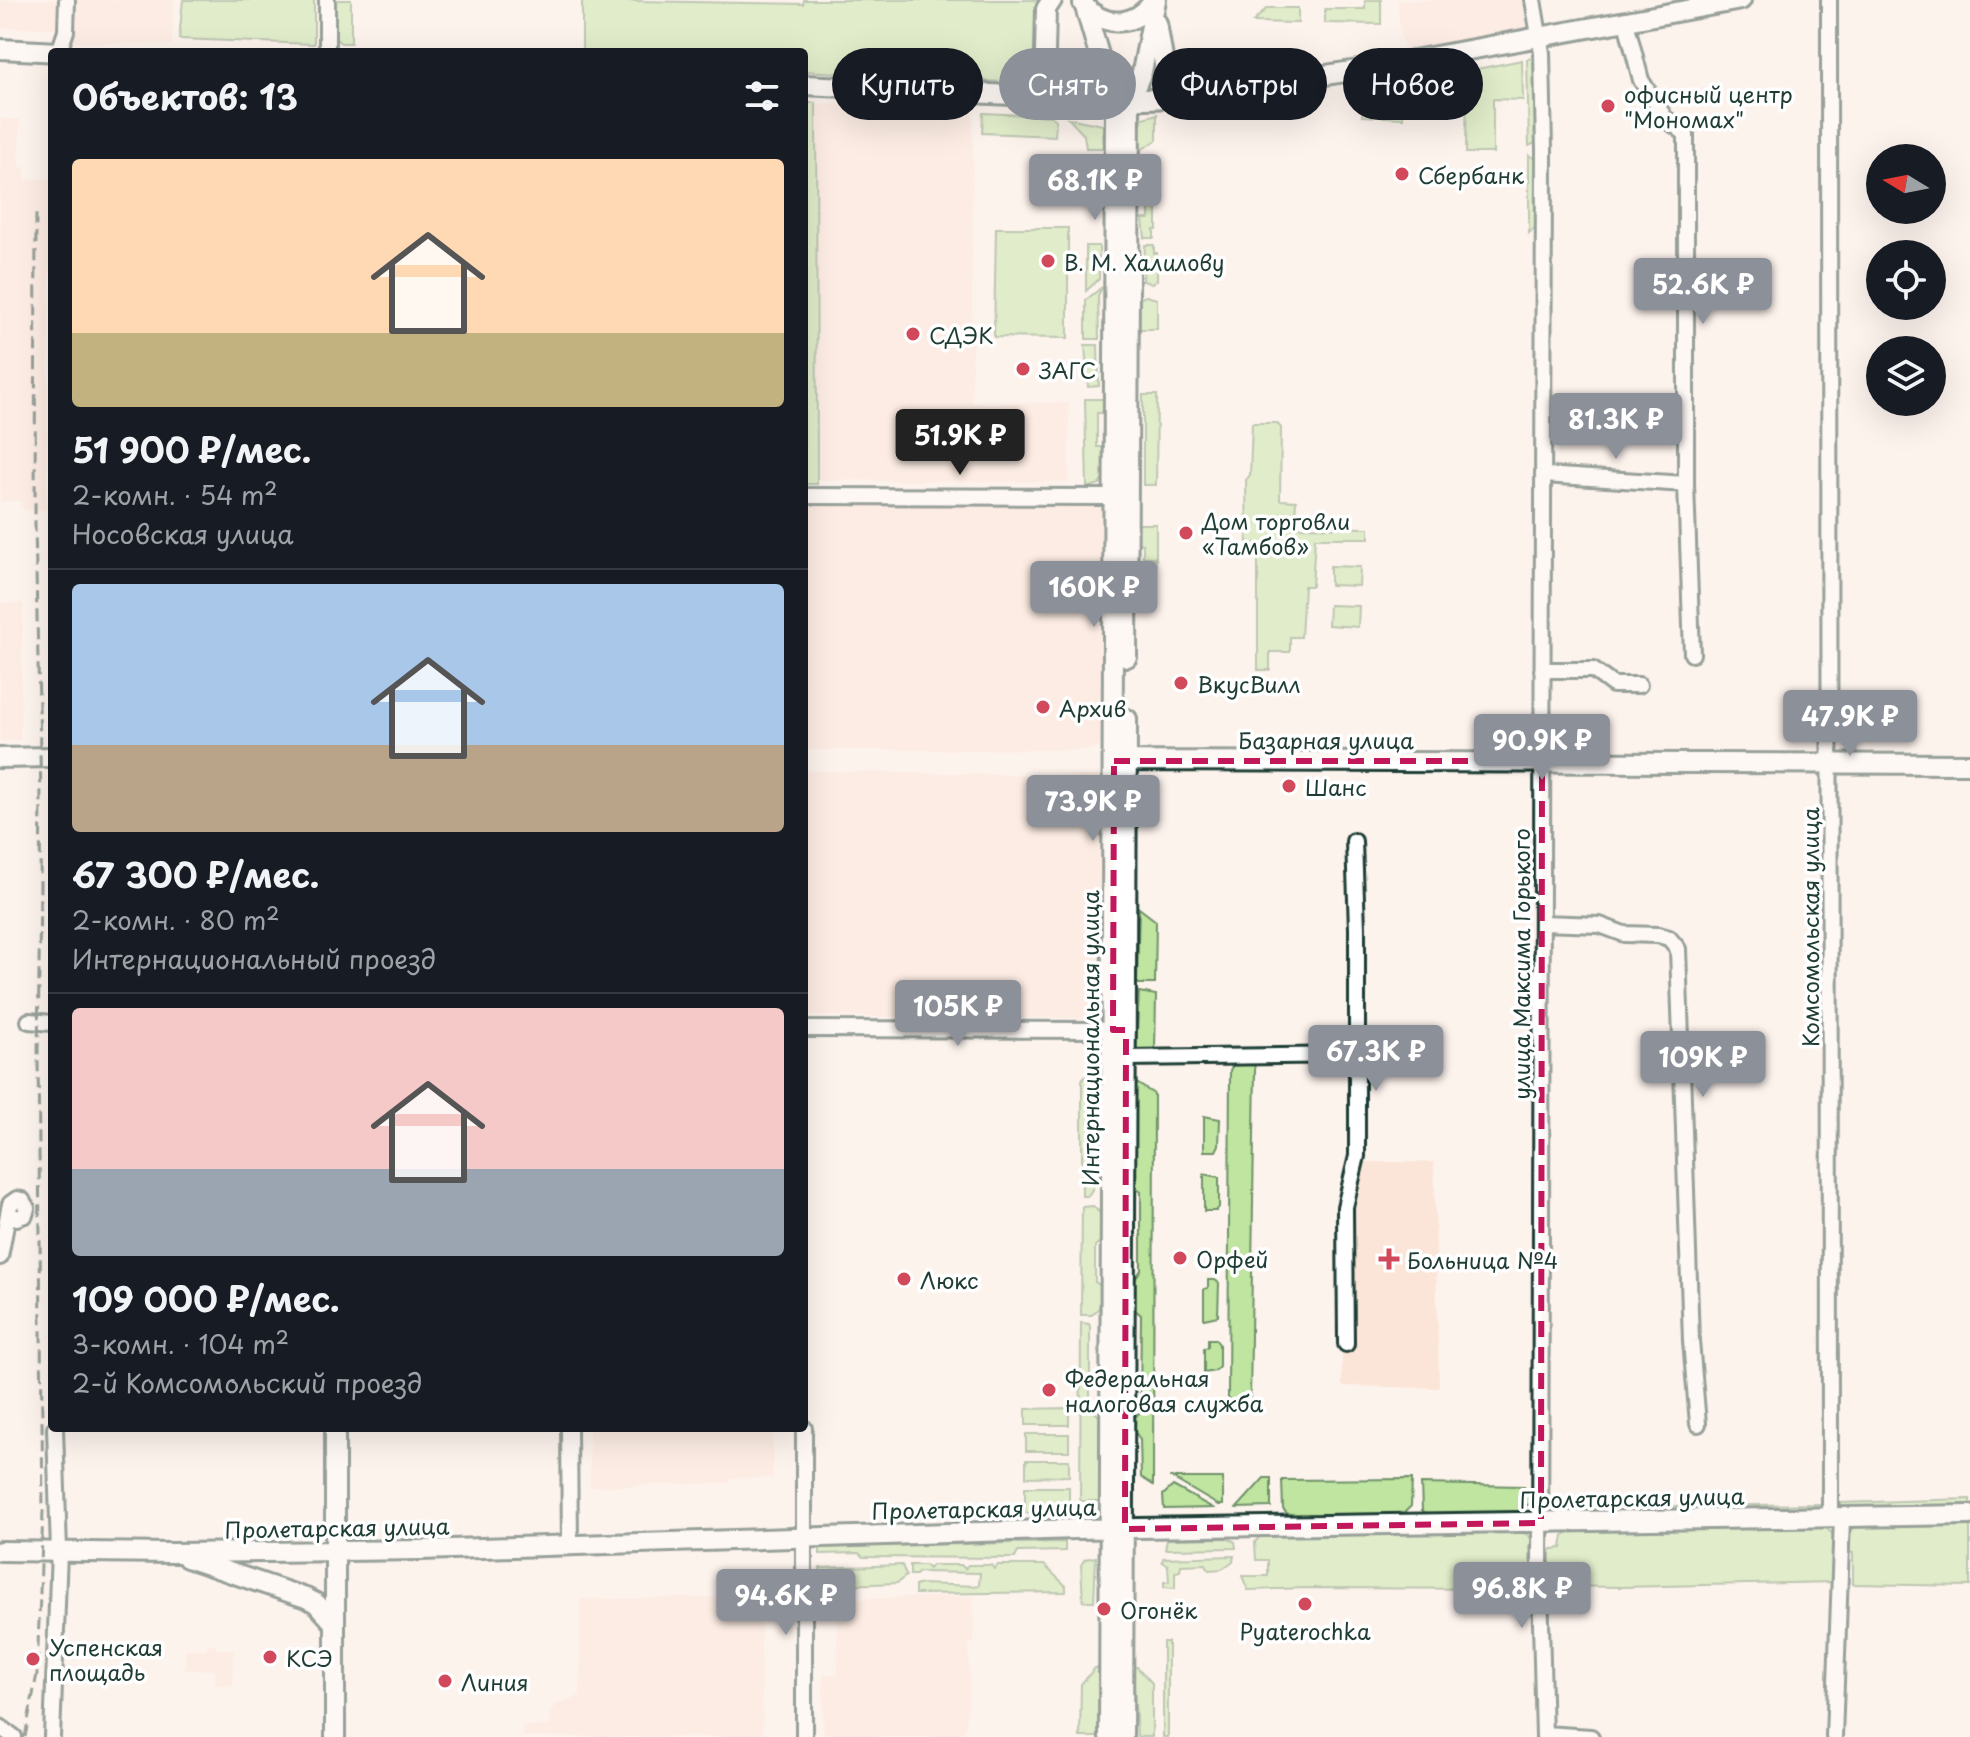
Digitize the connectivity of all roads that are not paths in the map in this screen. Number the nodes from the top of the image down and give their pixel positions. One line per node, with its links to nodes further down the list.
1 (67, 0): 11 (street)
2 (327, 0): 12 (street)
3 (1052, 0): 13 (main road)
4 (1533, 0): 10 (street, улица Максима Горького)
5 (1741, 0): 9 (main road)
6 (1829, 0): 35 (street, Комсомольская улица)
7 (1083, 2): 8 (main road); 14 (main road, Интернациональная улица)
8 (1155, 5): 15 (main road); 19 (main road, Интернациональная улица)
9 (1626, 22): 10 (main road); 24 (street)
10 (1539, 36): 18 (main road); 23 (street, улица Максима Горького)
11 (60, 48)
12 (327, 48)
13 (1045, 48)
14 (1097, 48)
15 (1162, 48)
16 (0, 49): 17 (main road)
17 (48, 51)
18 (1327, 75)
19 (1136, 81)
20 (808, 85): 21 (main road)
21 (999, 95)
22 (1123, 120): 26 (main road, Интернациональная улица)
23 (1543, 475): 24 (street); 28 (street, улица Максима Горького)
24 (1686, 484): 27 (street)
25 (808, 496): 26 (street)
26 (1122, 497): 32 (main road, Интернациональная улица)
27 (1692, 654)
28 (1542, 670): 29 (street); 33 (street, улица Максима Горького)
29 (1639, 685)
30 (48, 757): 31 (main road)
31 (0, 758)
32 (1121, 761): 33 (main road, Базарная улица); 41 (main road, Интернациональная улица)
33 (1542, 761): 35 (main road, Базарная улица); 37 (street, улица Максима Горького)
34 (1970, 764): 35 (main road, Базарная улица)
35 (1831, 765): 53 (street, Комсомольская улица)
36 (1354, 841): 42 (street)
37 (1542, 923): 47 (street); 54 (street, улица Максима Горького)
38 (29, 1021): 39 (street)
39 (48, 1023)
40 (808, 1029): 41 (street)
41 (1119, 1030): 43 (main road, Интернациональная улица); 55 (main road, Интернациональная улица)
42 (1358, 1055): 43 (street); 46 (street)
43 (1126, 1058): 55 (main road, Интернациональная улица)
44 (9, 1209): 45 (street)
45 (0, 1257)
46 (1346, 1344)
47 (1698, 1424)
48 (55, 1432): 59 (street)
49 (335, 1432): 60 (main road)
50 (569, 1432): 57 (street)
51 (804, 1432): 56 (street)
52 (1970, 1515): 53 (main road, Пролетарская улица)
53 (1836, 1518): 54 (main road, Пролетарская улица); 72 (street, Комсомольская улица)
54 (1541, 1523): 55 (main road, Пролетарская улица); 64 (street, улица Максима Горького)
55 (1118, 1530): 56 (main road, Пролетарская улица); 69 (main road, Интернациональная улица); 70 (main road, Интернациональная улица)
56 (804, 1536): 57 (main road, Пролетарская улица); 68 (street)
57 (570, 1546): 60 (main road, Пролетарская улица)
58 (0, 1551): 59 (main road, Пролетарская улица)
59 (59, 1551): 61 (main road, Пролетарская улица); 66 (street)
60 (334, 1551): 61 (main road, Пролетарская улица); 62 (main road)
61 (173, 1553): 62 (main road)
62 (334, 1623): 67 (main road)
63 (0, 1727): 65 (street)
64 (1544, 1736): 71 (street)
65 (14, 1737)
66 (52, 1737)
67 (335, 1737)
68 (804, 1737)
69 (1109, 1737)
70 (1123, 1737)
71 (1591, 1737)
72 (1834, 1737)

